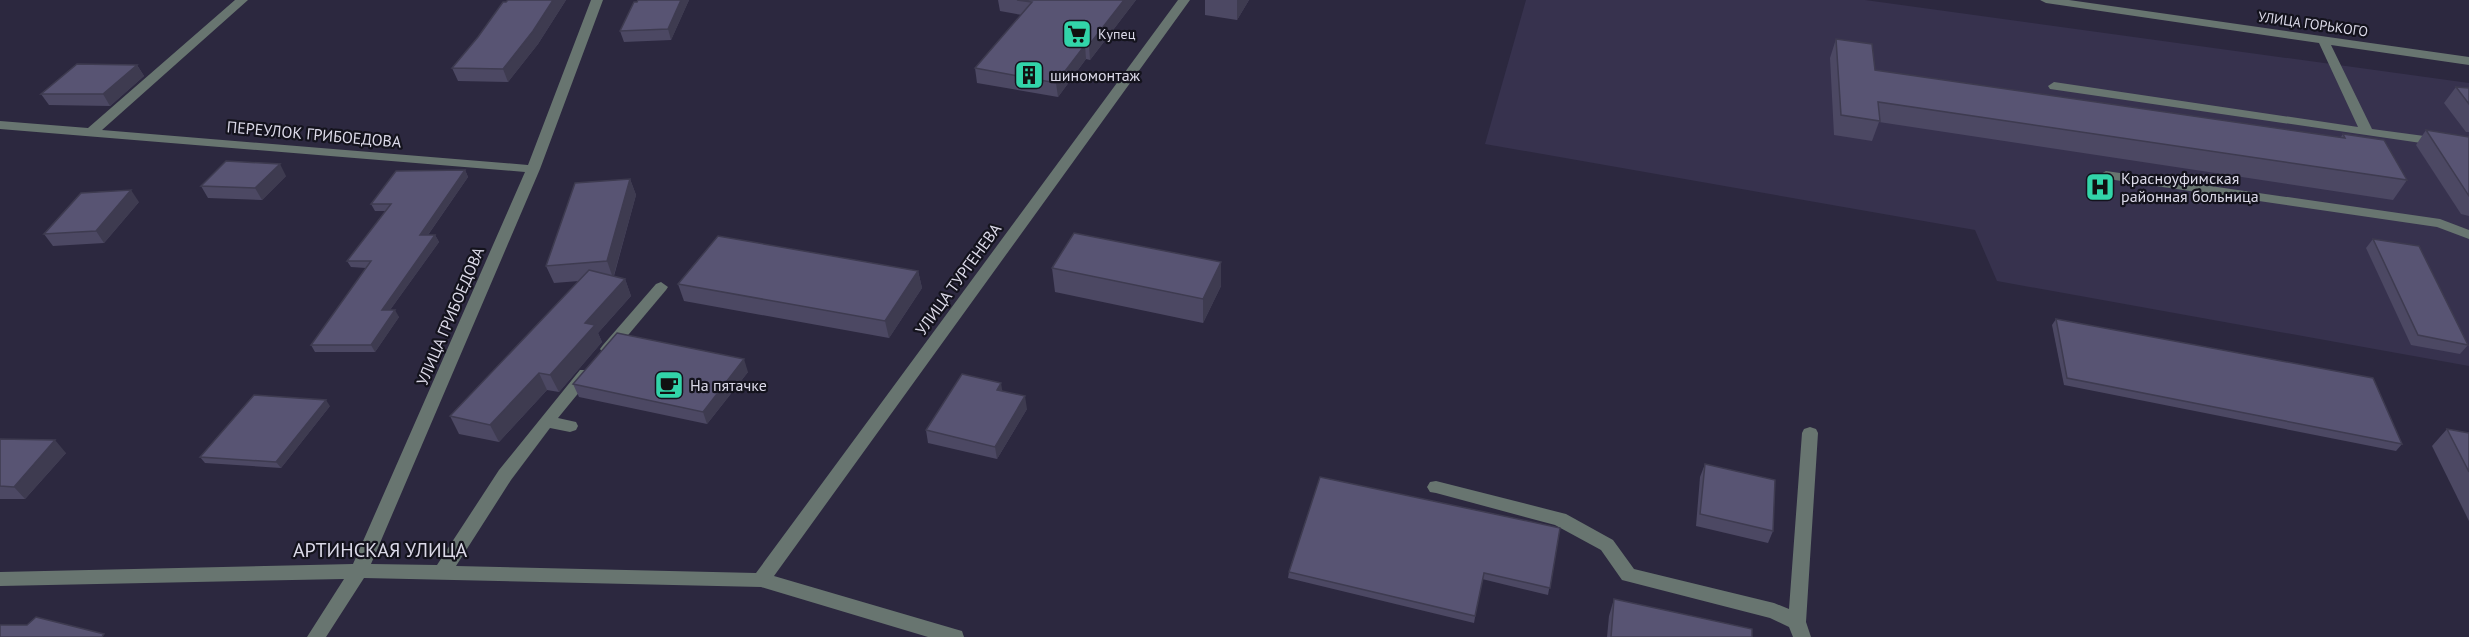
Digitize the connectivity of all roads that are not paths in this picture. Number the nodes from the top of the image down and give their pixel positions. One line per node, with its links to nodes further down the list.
1 (242, 0): 9 (street)
2 (597, 0): 12 (street, УЛИЦА ГРИБОЕДОВА)
3 (1184, 0): 23 (street, УЛИЦА ТУРГЕНЕВА)
4 (2046, 0): 5 (street, УЛИЦА ГОРЬКОГО)
5 (2323, 40): 6 (street, УЛИЦА ГОРЬКОГО); 10 (street)
6 (2469, 61)
7 (2054, 86): 10 (street)
8 (0, 125): 9 (street, ПЕРЕУЛОК ГРИБОЕДОВА)
9 (93, 131): 12 (street, ПЕРЕУЛОК ГРИБОЕДОВА)
10 (2367, 132): 11 (street)
11 (2469, 146)
12 (533, 169): 20 (street, УЛИЦА ГРИБОЕДОВА)
13 (2106, 175): 14 (street)
14 (2469, 235)
15 (661, 287): 16 (street)
16 (546, 421): 17 (street); 21 (street)
17 (570, 426)
18 (1810, 433): 24 (street)
19 (1436, 488): 24 (street)
20 (359, 571): 21 (street, АРТИНСКАЯ УЛИЦА); 22 (street, АРТИНСКАЯ УЛИЦА); 25 (street, УЛИЦА ГРИБОЕДОВА)
21 (442, 573): 23 (street, АРТИНСКАЯ УЛИЦА)
22 (0, 579)
23 (761, 580): 26 (street, АРТИНСКАЯ УЛИЦА)
24 (1800, 629)
25 (316, 637)
26 (955, 637)

